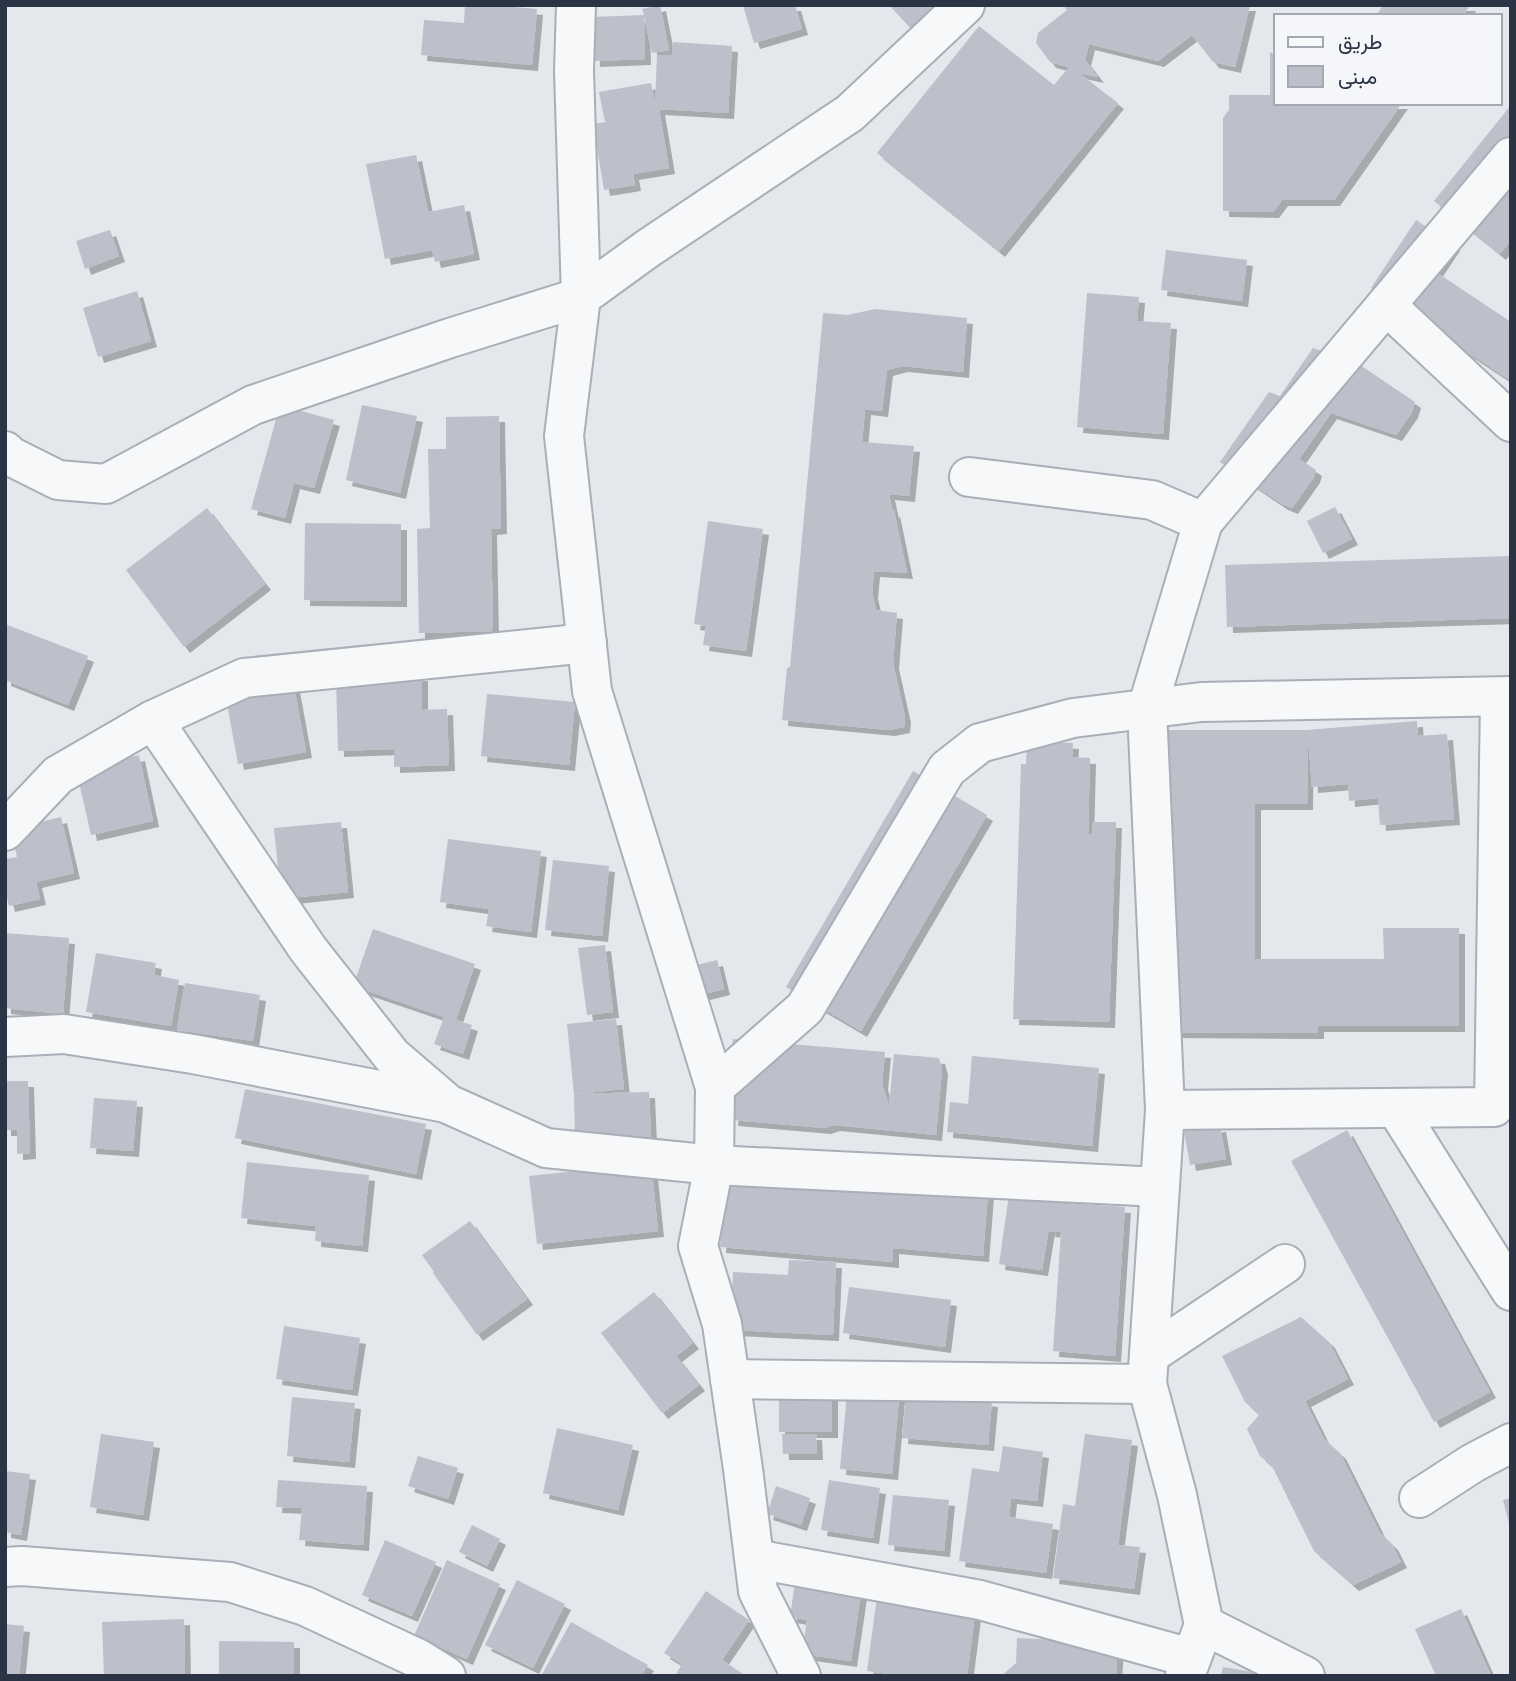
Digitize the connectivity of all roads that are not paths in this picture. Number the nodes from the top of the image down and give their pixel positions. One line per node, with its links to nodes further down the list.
1 (576, 5): 4 (street)
2 (965, 5): 4 (street)
3 (1511, 157): 5 (street)
4 (581, 297): 7 (street); 10 (street)
5 (1386, 305): 6 (street); 9 (street)
6 (1511, 422)
7 (5, 451)
8 (969, 477): 9 (street)
9 (1203, 522): 12 (street)
10 (587, 643): 13 (street); 16 (street)
11 (1505, 697): 12 (street); 18 (street)
12 (1147, 709): 16 (street); 19 (street)
13 (153, 720): 14 (street); 17 (street)
14 (5, 831)
15 (5, 1037): 17 (street)
16 (715, 1087): 20 (street)
17 (448, 1104): 20 (street)
18 (1396, 1108): 19 (street); 23 (street)
19 (1165, 1110): 21 (street)
20 (714, 1165): 21 (street); 25 (street)
21 (1160, 1187): 24 (street)
22 (1285, 1264): 24 (street)
23 (1511, 1291)
24 (1148, 1370): 25 (street); 30 (street)
25 (730, 1379): 28 (street)
26 (1511, 1443): 27 (street)
27 (1419, 1498)
28 (755, 1559): 30 (street); 32 (street)
29 (5, 1567): 31 (street)
30 (1193, 1653): 33 (street)
31 (446, 1676)
32 (801, 1676)
33 (1305, 1676)

